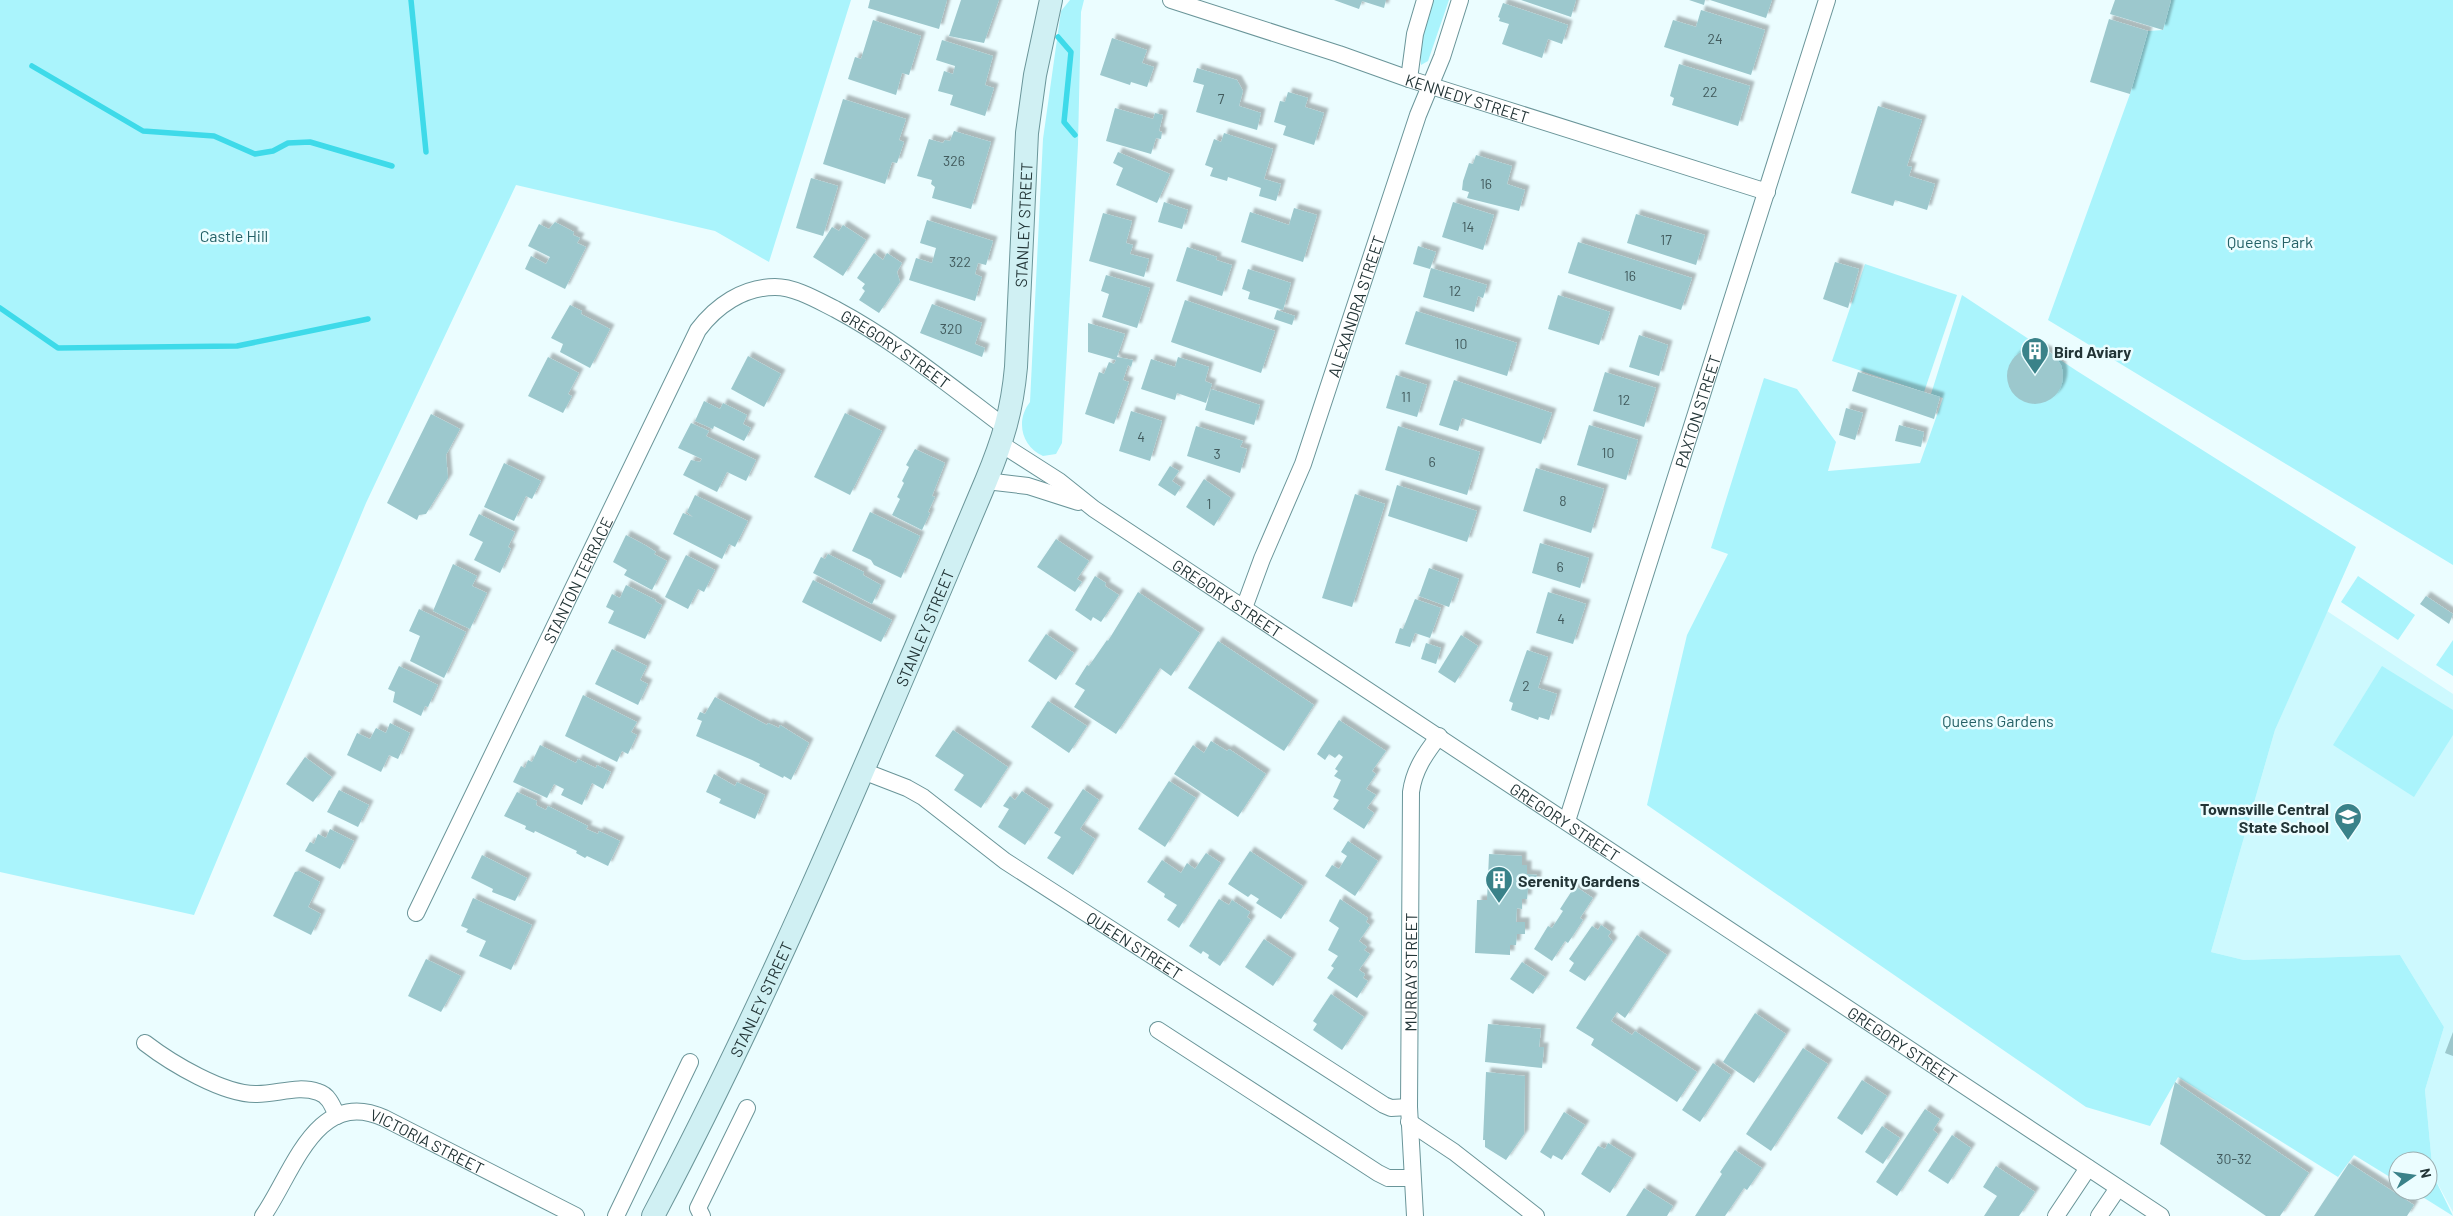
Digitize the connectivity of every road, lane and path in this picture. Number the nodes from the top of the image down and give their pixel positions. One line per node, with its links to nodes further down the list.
1 (1171, 0): 6 (street, KENNEDY STREET)
2 (1425, 0): 6 (street)
3 (1460, 0): 7 (street, ALEXANDRA STREET)
4 (1827, 0): 8 (street, PAXTON STREET)
5 (1053, 2): 10 (main road, STANLEY STREET)
6 (1409, 79): 7 (street, KENNEDY STREET)
7 (1429, 86): 8 (street, KENNEDY STREET); 13 (street, ALEXANDRA STREET)
8 (1767, 192): 16 (street, PAXTON STREET)
9 (775, 287): 10 (street, GREGORY STREET); 17 (street, STANTON TERRACE)
10 (1003, 436): 11 (main road, STANLEY STREET); 12 (street, GREGORY STREET)
11 (986, 481): 12 (street, GREGORY STREET); 15 (main road, STANLEY STREET)
12 (1094, 509): 13 (street, GREGORY STREET)
13 (1244, 608): 14 (street, GREGORY STREET)
14 (1439, 736): 16 (street, GREGORY STREET); 22 (street, MURRAY STREET)
15 (864, 771): 22 (street, QUEEN STREET); 30 (main road, STANLEY STREET)
16 (1567, 821): 24 (street, GREGORY STREET)
17 (416, 913)
18 (1158, 1030): 25 (street)
19 (145, 1044): 23 (street)
20 (690, 1062): 29 (street)
21 (748, 1108): 31 (street)
22 (1409, 1115): 25 (street, MURRAY STREET); 33 (street, QUEEN STREET)
23 (337, 1116): 27 (street); 28 (street, VICTORIA STREET)
24 (2088, 1168): 26 (street, GREGORY STREET); 34 (street)
25 (1411, 1178): 32 (street, MURRAY STREET)
26 (2118, 1188): 35 (street); 36 (street, GREGORY STREET)
27 (263, 1216)
28 (576, 1216)
29 (616, 1216)
30 (653, 1216)
31 (702, 1216)
32 (1415, 1216)
33 (1536, 1216)
34 (2056, 1216)
35 (2099, 1216)
36 (2161, 1216)

